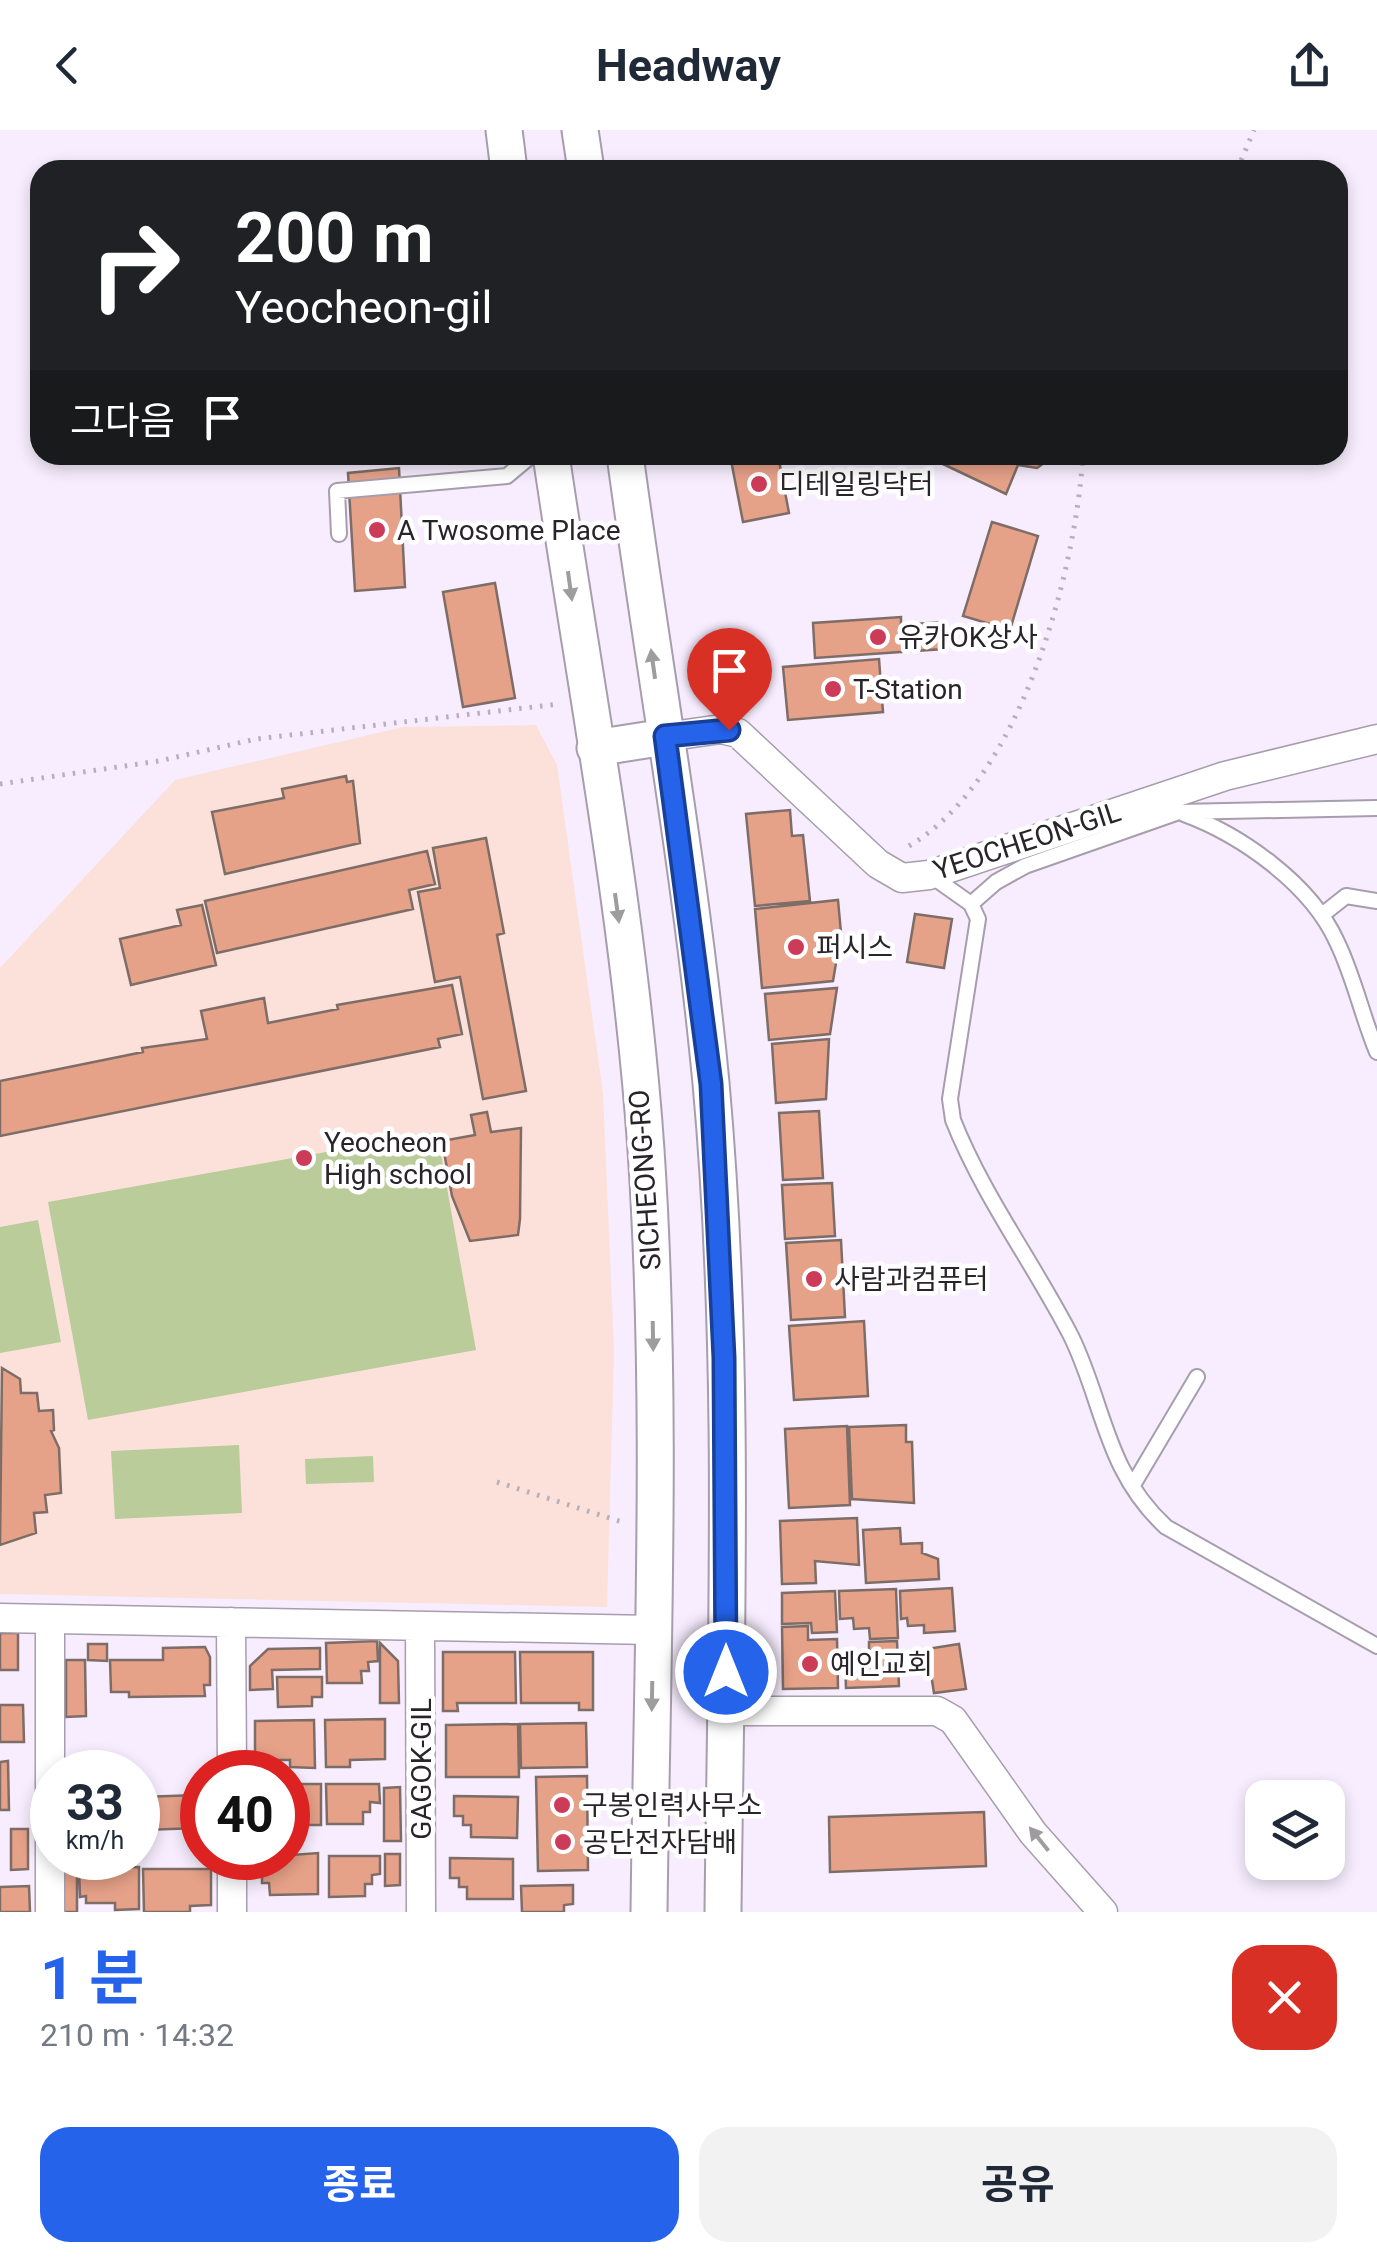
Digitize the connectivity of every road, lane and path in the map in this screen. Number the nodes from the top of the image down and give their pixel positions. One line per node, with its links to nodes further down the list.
1 (504, 130): 4 (street)
2 (580, 130): 5 (street)
3 (1254, 130): 6 (path)
4 (508, 160)
5 (584, 160)
6 (1241, 160)
7 (520, 465): 11 (lane)
8 (552, 465): 12 (street, SICHEONG-RO, one-way to 12)
9 (626, 465): 13 (street, one-way to 9)
10 (1082, 465): 19 (path)
11 (339, 534)
12 (586, 698): 15 (street, SICHEONG-RO); 16 (path)
13 (665, 736): 15 (street); 19 (street, YEOCHEON-GIL); 35 (street)
14 (1377, 739): 20 (street, YEOCHEON-GIL)
15 (595, 748): 33 (street, SICHEONG-RO, one-way to 33)
16 (0, 784)
17 (1377, 808): 18 (lane)
18 (1179, 812): 22 (lane); 23 (lane)
19 (878, 864): 20 (street, YEOCHEON-GIL)
20 (930, 875): 22 (lane)
21 (1377, 901): 23 (lane)
22 (971, 904): 27 (lane)
23 (1322, 915): 24 (lane)
24 (1377, 1052)
25 (1197, 1377): 27 (lane)
26 (497, 1482): 28 (path)
27 (1133, 1486): 34 (lane)
28 (616, 1522)
29 (0, 1618): 30 (street)
30 (50, 1619): 31 (street); 38 (street)
31 (231, 1622): 32 (street); 36 (street)
32 (420, 1627): 33 (street); 40 (street, GAGOK-GIL)
33 (652, 1630): 41 (street, SICHEONG-RO, one-way to 41)
34 (1377, 1646)
35 (726, 1712): 42 (street); 43 (street, one-way to 35)
36 (232, 1750)
37 (232, 1880): 39 (street)
38 (50, 1912)
39 (232, 1912)
40 (421, 1912)
41 (649, 1912)
42 (723, 1912)
43 (1103, 1912)

